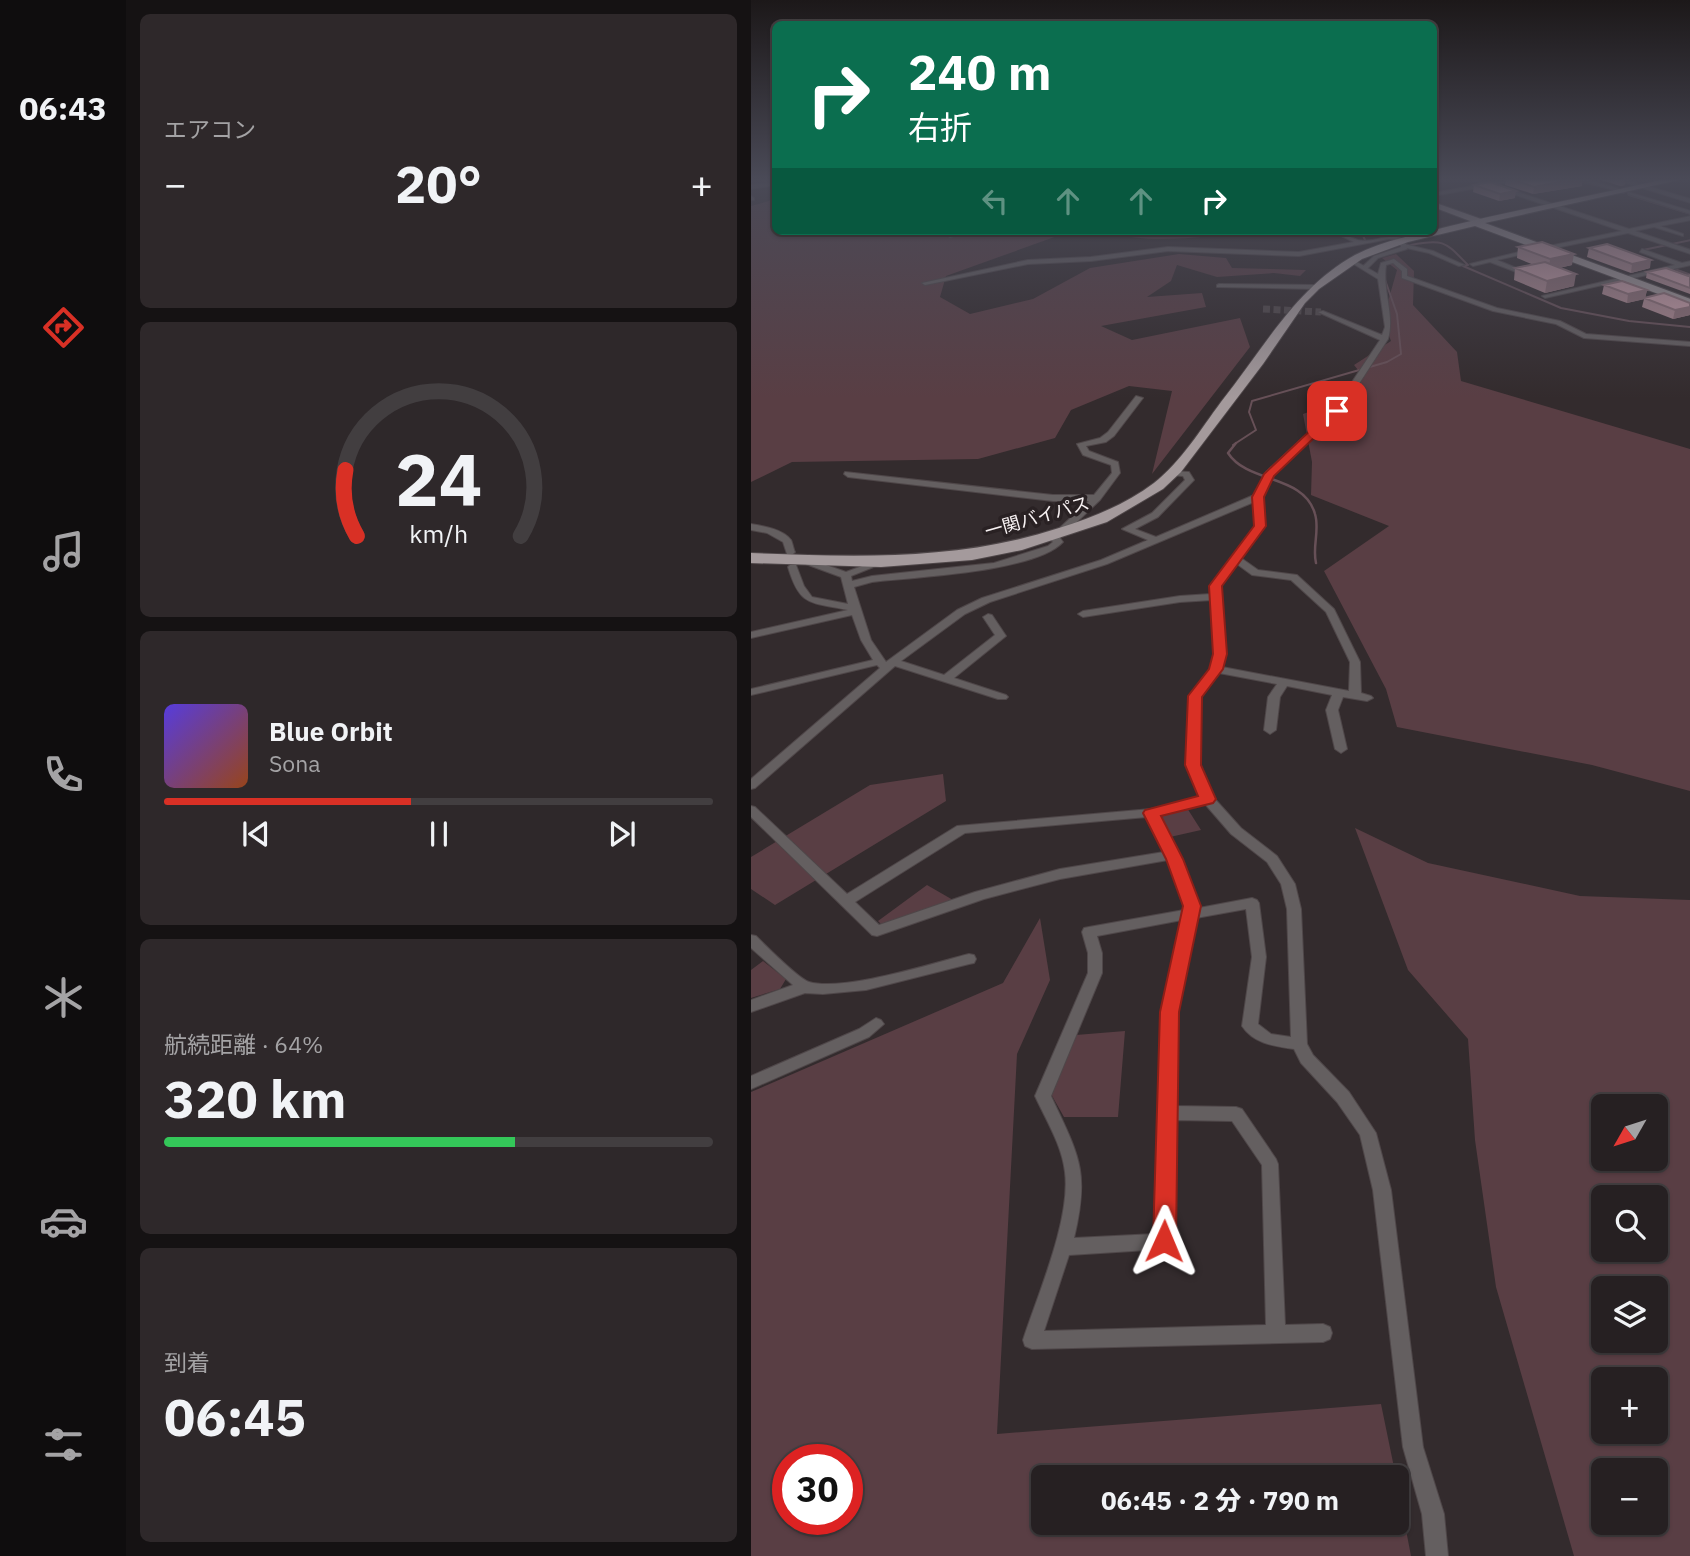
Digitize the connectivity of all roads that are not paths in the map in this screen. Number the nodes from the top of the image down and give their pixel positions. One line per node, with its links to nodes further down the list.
1 (1138, 253): 21 (street)
2 (1245, 253): 3 (street)
3 (1296, 253)
4 (1353, 253): 11 (street)
5 (1370, 253): 11 (highway, 一関バイパス)
6 (1385, 253): 17 (street)
7 (1431, 253): 15 (street)
8 (1526, 253): 13 (street)
9 (1561, 253): 19 (highway)
10 (1647, 253): 16 (street)
11 (1348, 259): 17 (street); 23 (highway, 一関バイパス)
12 (1473, 260): 13 (street)
13 (1487, 261): 18 (street)
14 (1690, 263): 16 (street)
15 (1461, 265)
16 (1682, 265): 19 (street)
17 (1365, 268): 20 (street)
18 (1519, 271)
19 (1627, 277): 24 (street); 25 (highway)
20 (1381, 278): 27 (street); 28 (street)
21 (925, 283)
22 (1219, 286): 23 (street)
23 (1315, 287): 30 (highway, 一関バイパス)
24 (1545, 296)
25 (1690, 301)
26 (1321, 312): 27 (street)
27 (1384, 339): 32 (street)
28 (1690, 344)
29 (1139, 398): 33 (street)
30 (1172, 473): 35 (highway, 一関バイパス); 36 (street)
31 (848, 474): 33 (street)
32 (1258, 497): 36 (street); 39 (street)
33 (1097, 498): 35 (street)
34 (751, 527): 37 (street)
35 (1055, 536): 41 (highway, 一関バイパス); 43 (street)
36 (1156, 540): 49 (street)
37 (790, 552)
38 (751, 558): 40 (highway, 一関バイパス)
39 (1236, 559): 44 (street); 54 (street)
40 (806, 561): 41 (highway, 一関バイパス); 43 (street)
41 (881, 562): 43 (street)
42 (793, 567): 45 (street)
43 (847, 580): 45 (street)
44 (1215, 597): 46 (street); 50 (street)
45 (855, 610): 48 (street); 49 (street)
46 (1083, 614)
47 (988, 617): 51 (street)
48 (751, 635)
49 (886, 664): 51 (street); 53 (street); 58 (street)
50 (1216, 669): 52 (street); 59 (street)
51 (946, 679): 55 (street)
52 (1284, 681): 54 (street); 56 (street)
53 (751, 692)
54 (1339, 692): 57 (street)
55 (1002, 697)
56 (1270, 730)
57 (1341, 749)
58 (751, 785)
59 (1208, 799): 61 (street); 70 (street)
60 (751, 810): 63 (street)
61 (1151, 813): 62 (street); 63 (street)
62 (1170, 855): 63 (street); 64 (street)
63 (846, 901)
64 (1191, 914): 70 (street); 72 (street); 73 (street)
65 (751, 940): 67 (street)
66 (969, 959): 67 (street)
67 (804, 987): 68 (street)
68 (751, 1006)
69 (876, 1024): 71 (street)
70 (1299, 1044): 76 (street)
71 (751, 1083)
72 (1167, 1113): 73 (street); 75 (street)
73 (1062, 1247): 75 (street)
74 (1323, 1333): 75 (street)
75 (1276, 1334)
76 (1437, 1556)

